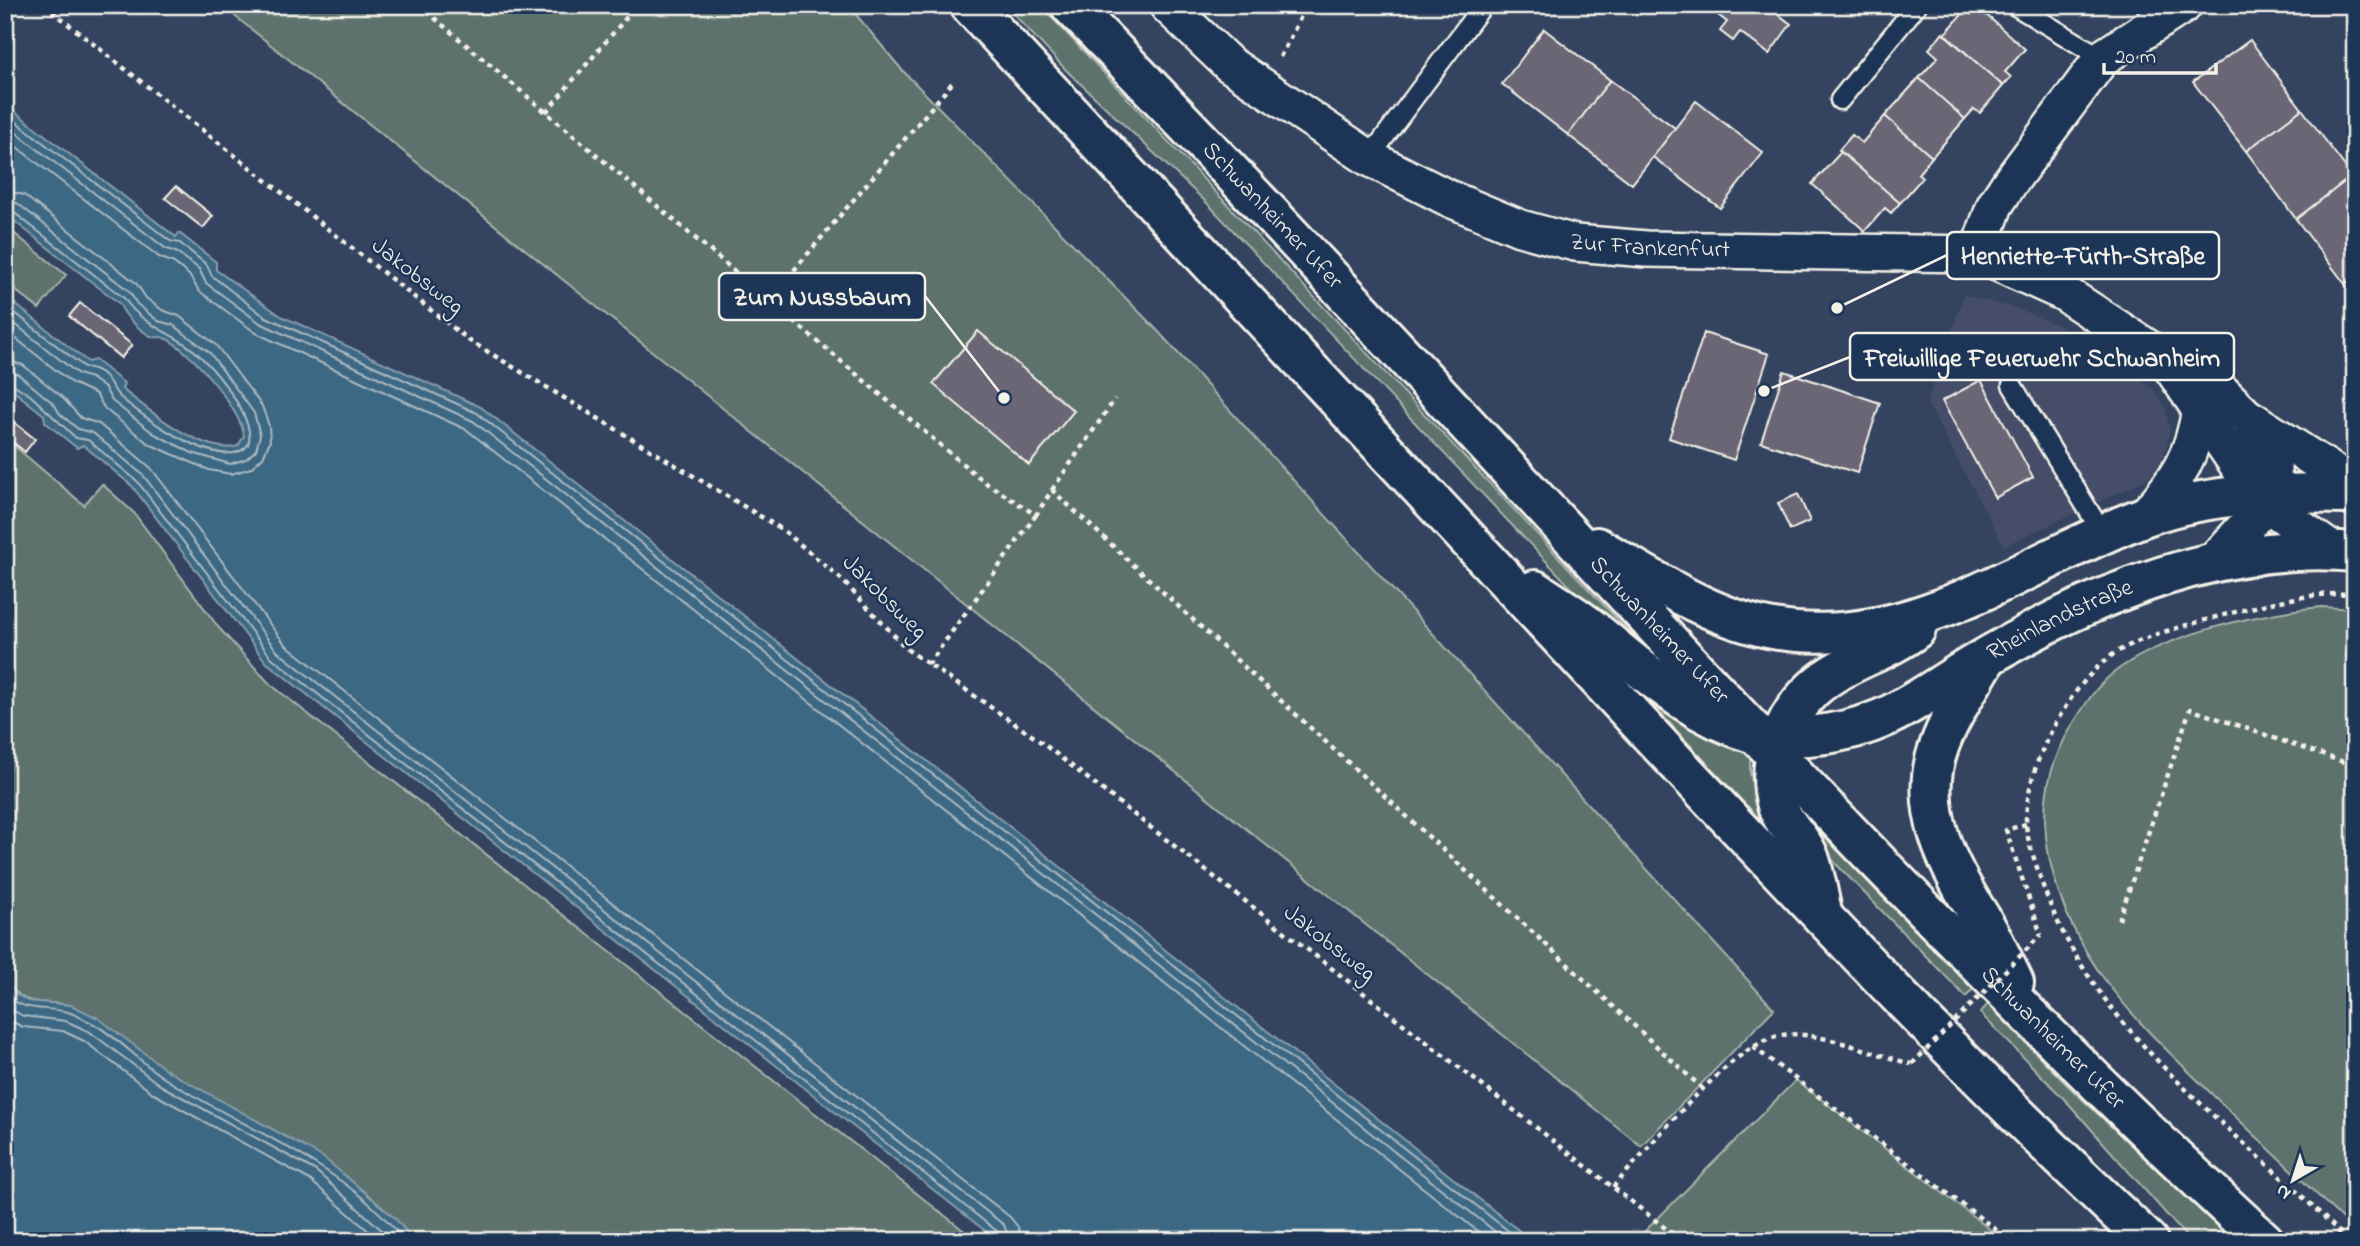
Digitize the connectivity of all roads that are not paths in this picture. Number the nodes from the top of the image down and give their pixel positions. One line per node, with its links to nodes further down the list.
1 (970, 5): 22 (main road)
2 (1070, 5): 20 (main road, Schwanheimer Ufer)
3 (1167, 5): 10 (street, Zur Frankenfurt)
4 (1917, 5): 9 (lane)
5 (2014, 5): 8 (lane)
6 (2184, 5): 8 (street)
7 (1480, 9): 10 (lane)
8 (2102, 58): 11 (street)
9 (1840, 100)
10 (1369, 158): 11 (street, Zur Frankenfurt)
11 (1977, 254): 12 (street, Zur Frankenfurt)
12 (2171, 368): 14 (street, Zur Frankenfurt); 15 (street, Zur Frankenfurt)
13 (2012, 385): 21 (lane)
14 (2200, 407): 18 (street, Zur Frankenfurt); 19 (street)
15 (2248, 418): 16 (street, Zur Frankenfurt); 18 (street, Zur Frankenfurt)
16 (2355, 486)
17 (2355, 494): 18 (main road)
18 (2266, 495): 19 (main road); 23 (street, Zur Frankenfurt); 24 (street, Zur Frankenfurt)
19 (2145, 516): 21 (main road)
20 (1567, 531): 25 (main road); 27 (main road, Schwanheimer Ufer)
21 (2103, 534): 25 (main road)
22 (1476, 550): 27 (main road); 28 (main road)
23 (2343, 551): 24 (main road, Rheinlandstraße)
24 (2213, 563): 26 (main road, Rheinlandstraße)
25 (1940, 611): 27 (main road)
26 (1988, 656): 27 (main road, Rheinlandstraße); 29 (main road)
27 (1771, 742): 28 (main road); 29 (main road, Schwanheimer Ufer)
28 (1823, 918): 30 (main road)
29 (2033, 1019): 31 (main road, Schwanheimer Ufer)
30 (2148, 1241)
31 (2264, 1241)

